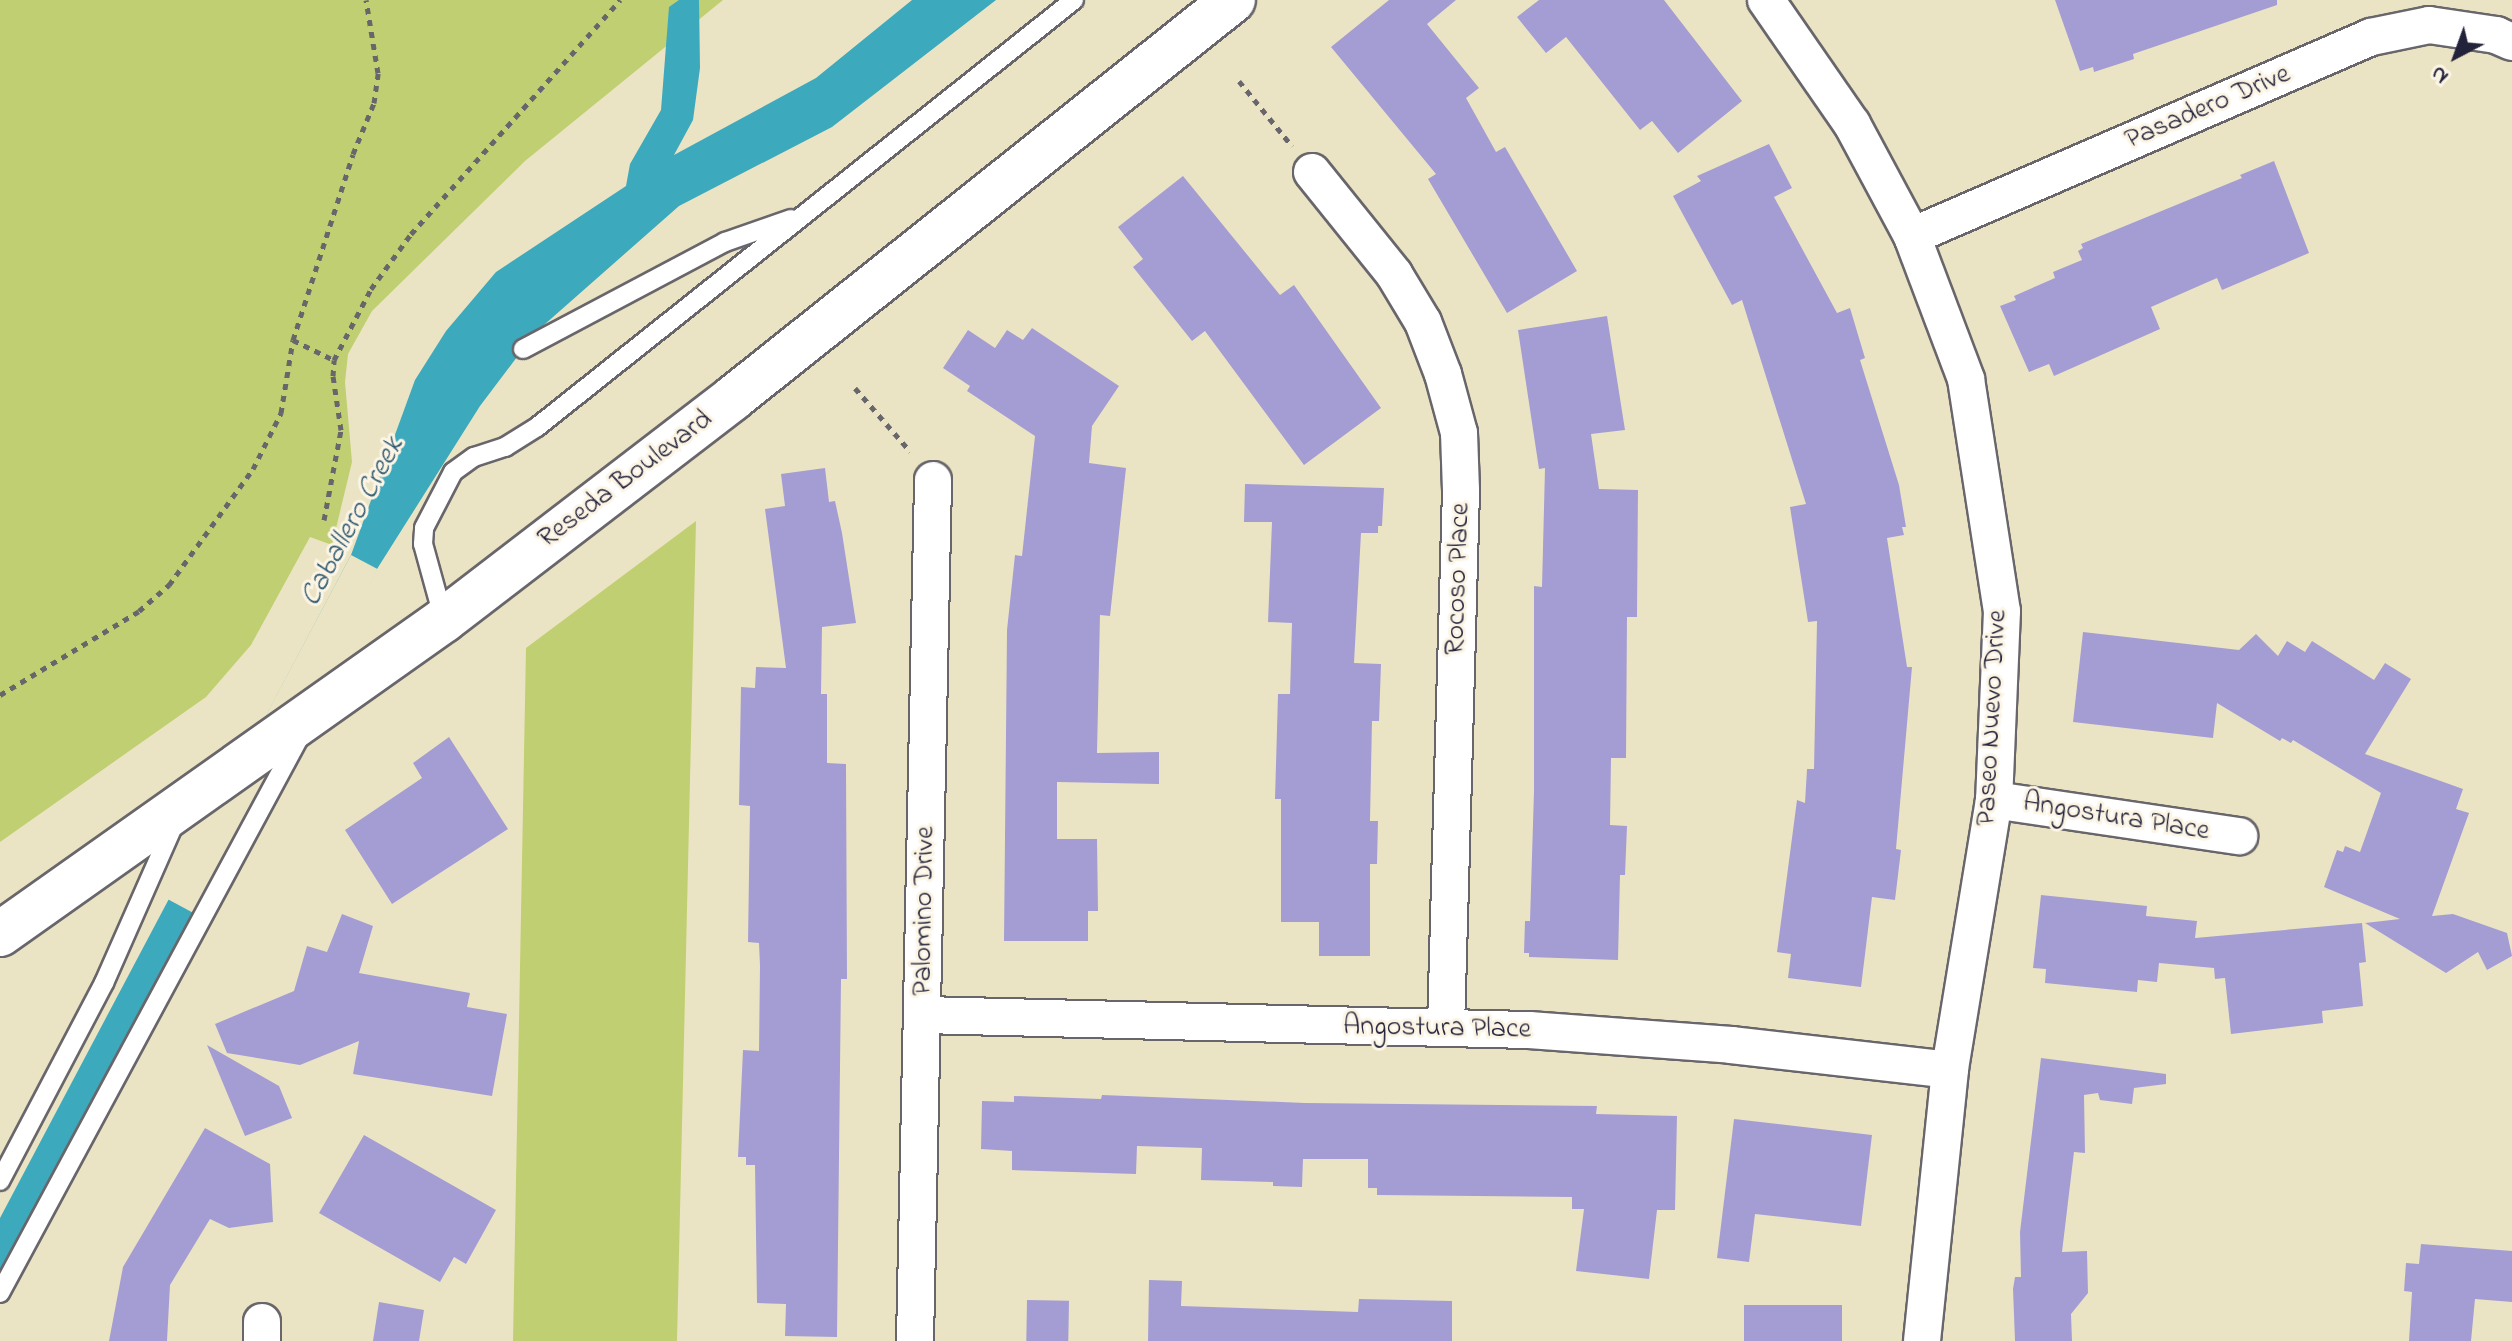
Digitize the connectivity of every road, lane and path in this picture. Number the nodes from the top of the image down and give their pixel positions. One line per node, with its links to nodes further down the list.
1 (366, 0): 11 (path)
2 (620, 0): 13 (path)
3 (1074, 0): 9 (lane)
4 (1233, 0): 17 (main road, Reseda Boulevard)
5 (1766, 0): 10 (street, Paseo Nuevo Drive)
6 (2512, 42): 10 (street, Pasadero Drive)
7 (1239, 81): 8 (path)
8 (1312, 172): 25 (street, Rocoso Place)
9 (805, 214): 12 (lane); 17 (lane)
10 (1912, 236): 20 (street, Paseo Nuevo Drive)
11 (293, 340): 13 (path); 18 (path)
12 (523, 349)
13 (334, 360): 16 (path)
14 (855, 388): 15 (path)
15 (933, 480): 24 (street, Palomino Drive)
16 (324, 520)
17 (444, 620): 19 (main road, Reseda Boulevard)
18 (0, 695)
19 (303, 720): 21 (main road, Reseda Boulevard); 28 (lane)
20 (1994, 800): 22 (street, Angostura Place); 26 (street, Paseo Nuevo Drive)
21 (182, 807): 23 (main road, Reseda Boulevard); 27 (lane)
22 (2239, 836)
23 (0, 934)
24 (923, 1015): 25 (street, Angostura Place); 29 (street, Palomino Drive)
25 (1446, 1028): 26 (street, Angostura Place)
26 (1950, 1070): 30 (street, Paseo Nuevo Drive)
27 (0, 1181)
28 (0, 1293)
29 (915, 1341)
30 (1922, 1341)

